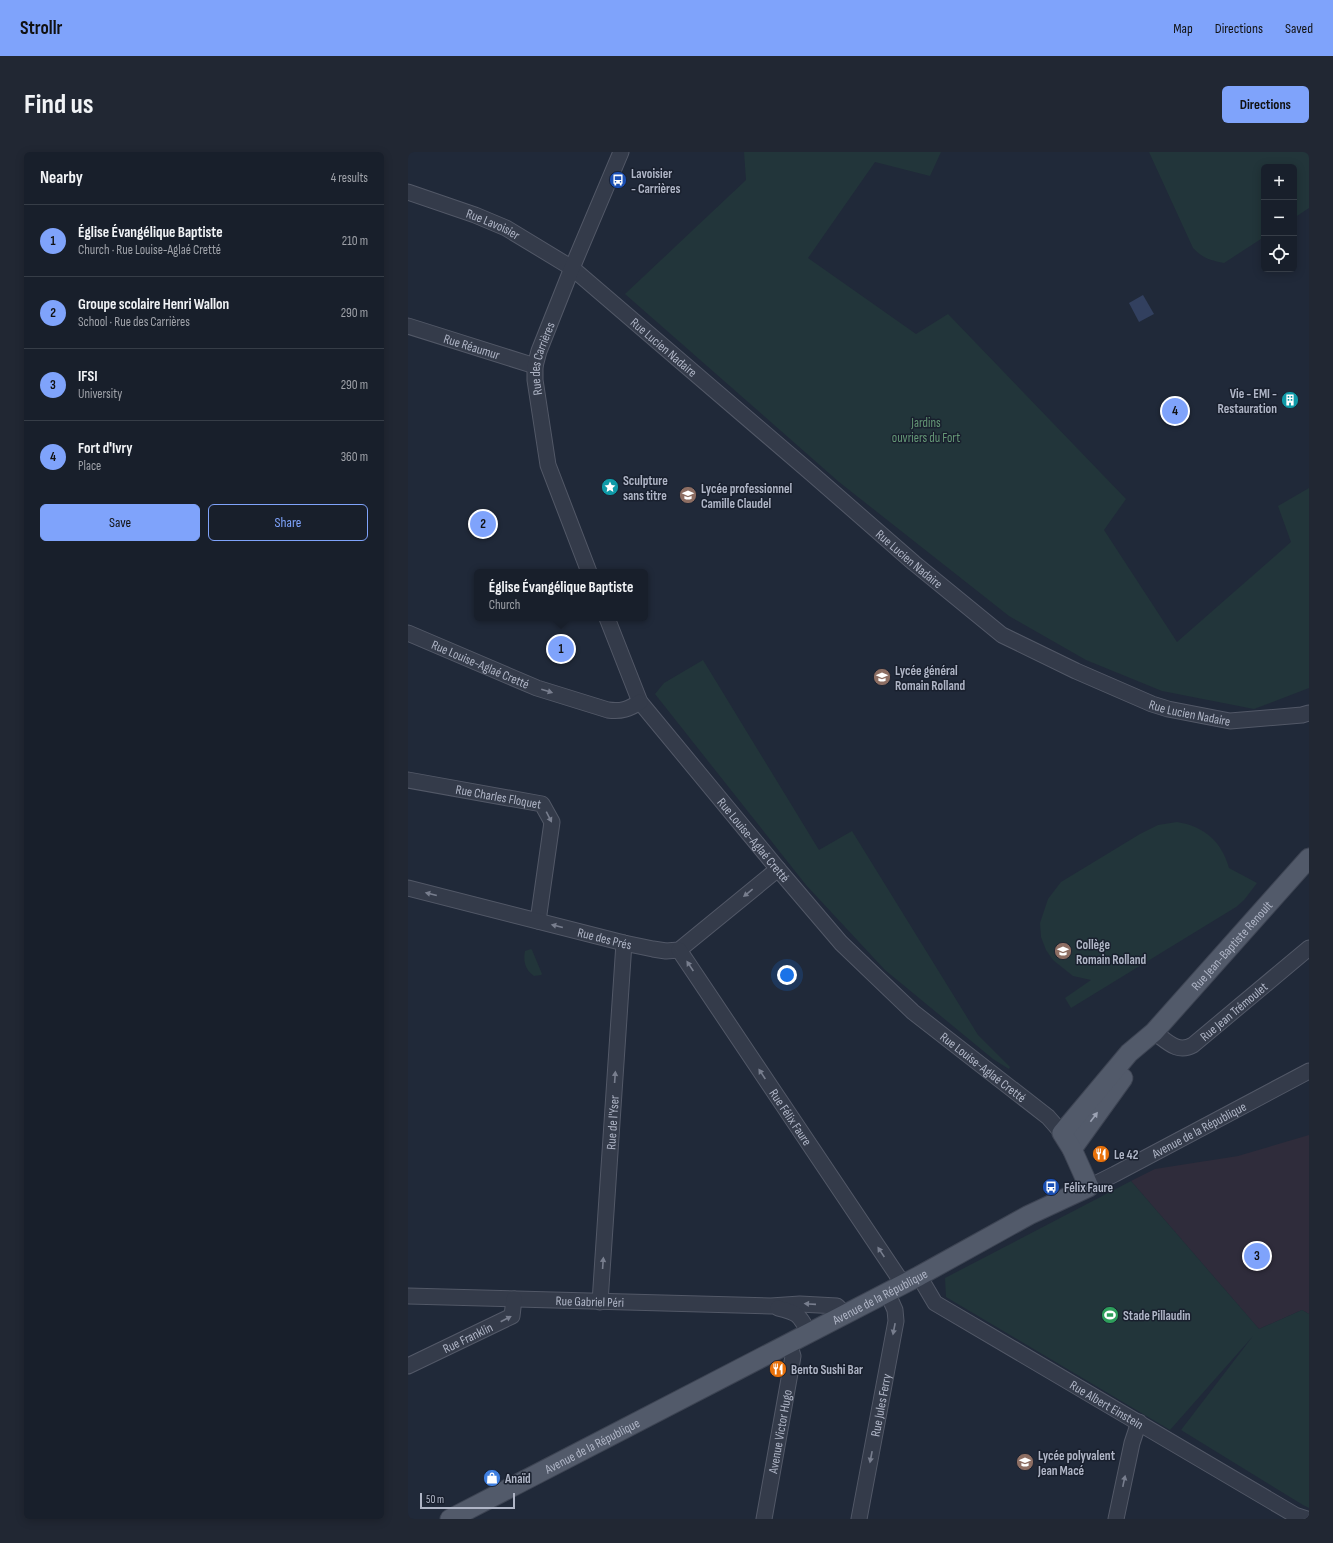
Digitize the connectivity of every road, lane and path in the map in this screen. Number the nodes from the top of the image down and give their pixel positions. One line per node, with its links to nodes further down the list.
1 (621, 152): 3 (street, Rue des Carrières)
2 (408, 192): 3 (street, Rue Lavoisier)
3 (572, 268): 5 (street, Rue des Carrières); 10 (street, Rue Lucien Nadaire)
4 (408, 326): 5 (street, Rue Réaumur)
5 (535, 366): 6 (street, Rue des Carrières)
6 (588, 569)
7 (607, 621): 9 (street)
8 (408, 633): 9 (street, Rue Louise-Aglaé Cretté, one-way to 9)
9 (640, 702): 13 (street, Rue Louise-Aglaé Cretté)
10 (1309, 712)
11 (408, 780): 15 (street, Rue Charles Floquet, one-way to 15)
12 (1309, 858): 19 (main road, Rue Jean-Baptiste Renoult)
13 (778, 869): 18 (street, one-way to 18); 21 (street, Rue Louise-Aglaé Cretté)
14 (408, 888): 15 (street, Rue des Prés, one-way to 14)
15 (538, 921): 16 (street, Rue des Prés, one-way to 15)
16 (624, 943): 18 (street, Rue des Prés); 27 (street, Rue de l'Yser, one-way to 16)
17 (1309, 948): 19 (street, Rue Jean Trémoulet)
18 (679, 950): 24 (street, Rue Félix Faure, one-way to 18)
19 (1154, 1032): 21 (main road, Rue Jean-Baptiste Renoult); 22 (main road, Rue Jean-Baptiste Renoult, one-way to 19)
20 (1309, 1071): 23 (street, Avenue de la République)
21 (1062, 1132): 22 (main road)
22 (1072, 1148): 23 (main road)
23 (1089, 1186): 24 (main road, Avenue de la République)
24 (903, 1284): 29 (main road, Avenue de la République); 33 (street, Rue Albert Einstein); 36 (street, Rue Jules Ferry, one-way to 36)
25 (408, 1296): 26 (street, Rue Gabriel Péri)
26 (514, 1299): 27 (street, Rue Gabriel Péri); 32 (street, Rue Franklin, one-way to 26)
27 (600, 1302): 28 (street, Rue Gabriel Péri)
28 (771, 1306): 29 (street, Rue Gabriel Péri, one-way to 28); 30 (street, Rue Gabriel Péri)
29 (845, 1314): 30 (main road, Avenue de la République)
30 (808, 1333): 31 (main road, Avenue de la République)
31 (789, 1343): 34 (main road, Avenue de la République); 35 (street, Avenue Victor Hugo)
32 (408, 1366)
33 (1139, 1422): 37 (street, one-way to 33); 38 (street, Rue Albert Einstein)
34 (450, 1519)
35 (764, 1519)
36 (859, 1519)
37 (1116, 1519)
38 (1307, 1519)

